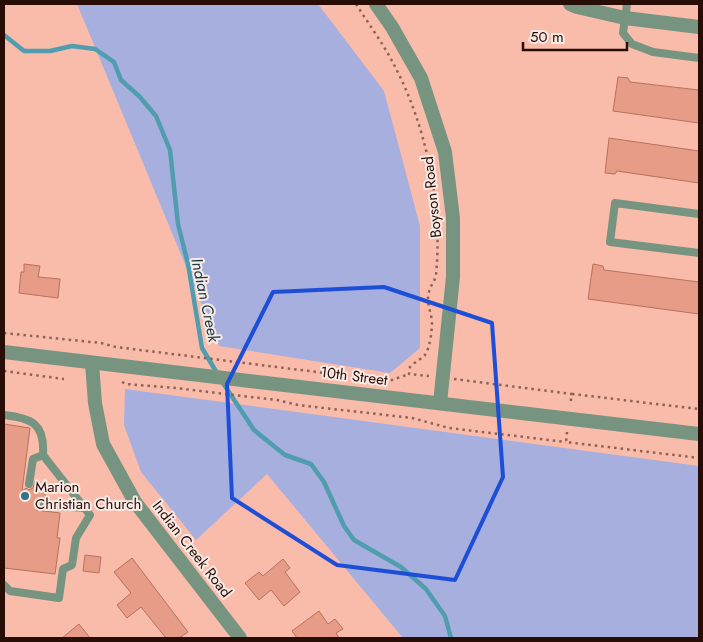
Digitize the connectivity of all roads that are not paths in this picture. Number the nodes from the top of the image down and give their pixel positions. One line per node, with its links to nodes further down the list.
1 (376, 4): 10 (street, Boyson Road)
2 (574, 5): 3 (street)
3 (626, 11): 4 (street); 5 (lane)
4 (699, 27)
5 (699, 58)
6 (699, 214): 7 (lane)
7 (699, 253)
8 (4, 352): 9 (street, 10th Street)
9 (92, 363): 10 (street, 10th Street); 18 (street, Indian Creek Road)
10 (440, 403): 12 (street, 10th Street)
11 (4, 415): 13 (lane)
12 (699, 434)
13 (43, 456): 14 (lane); 16 (lane)
14 (29, 484)
15 (44, 505): 16 (lane)
16 (85, 508): 17 (lane)
17 (4, 584)
18 (240, 638)

